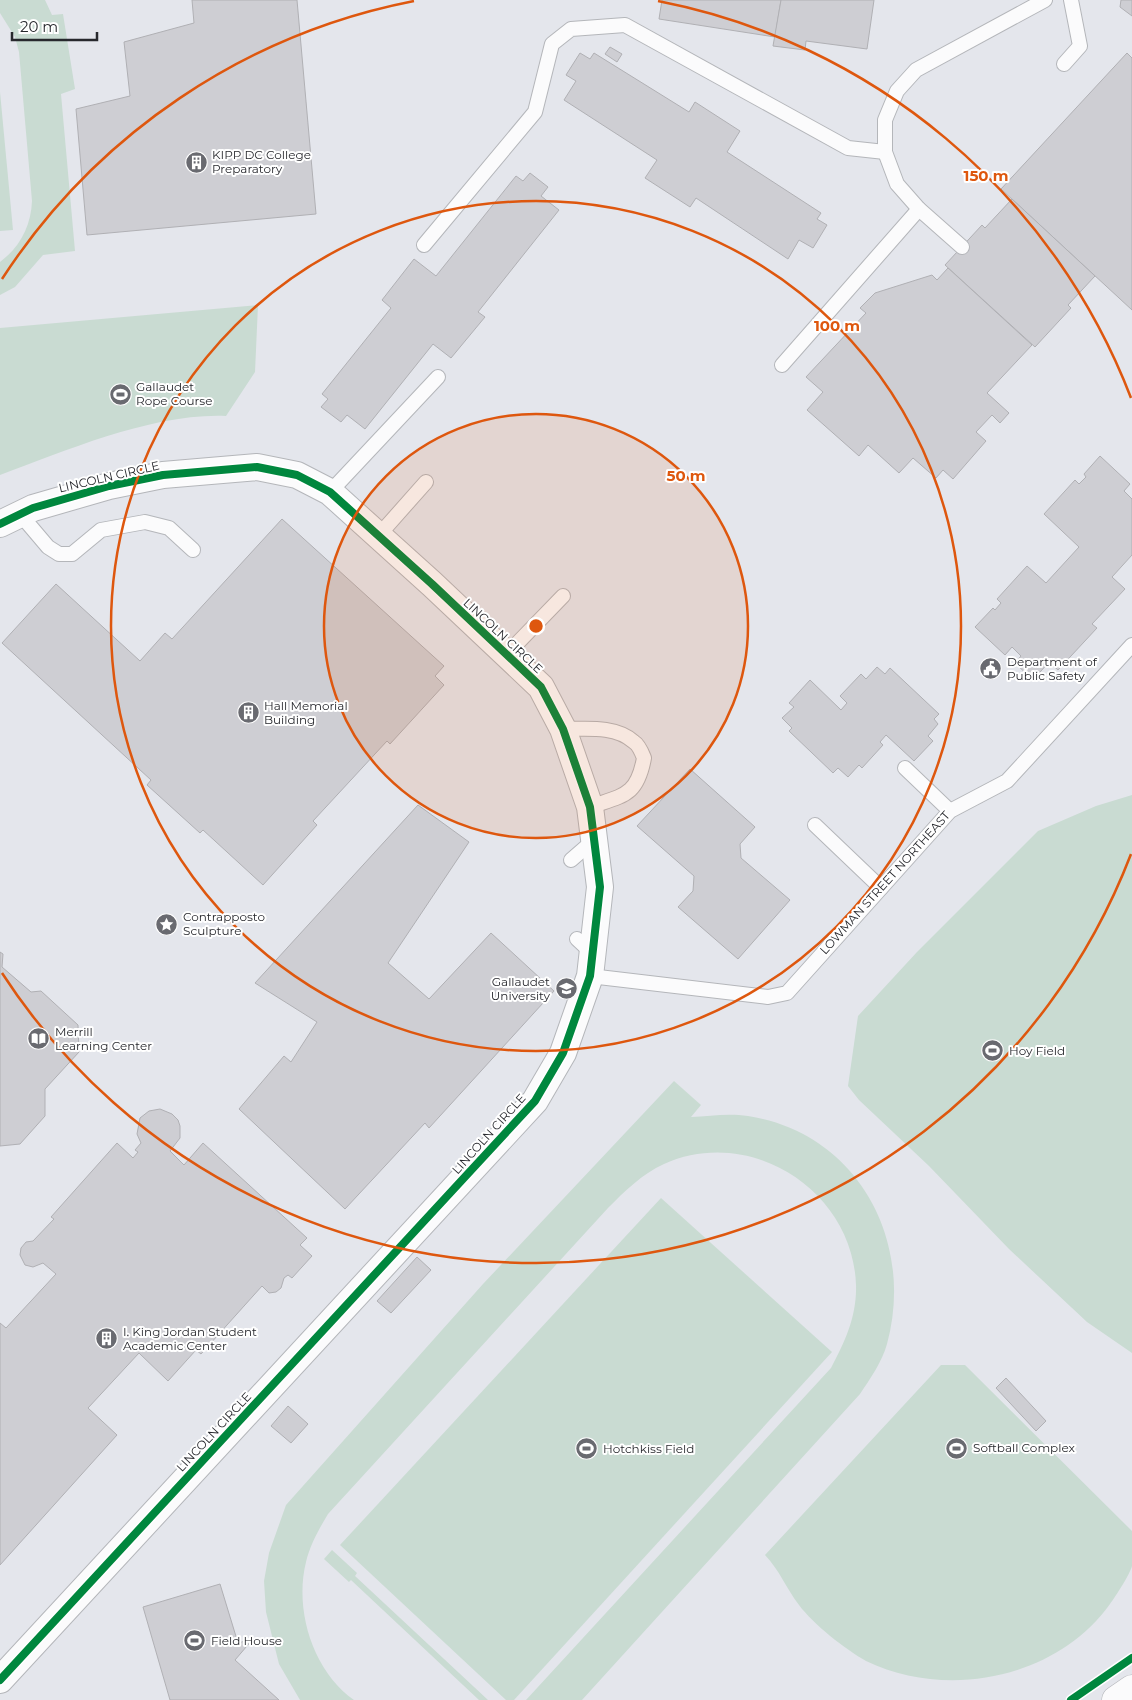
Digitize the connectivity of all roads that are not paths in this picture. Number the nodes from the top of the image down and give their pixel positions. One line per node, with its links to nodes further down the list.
1 (1045, 0): 4 (lane)
2 (1071, 0): 3 (lane)
3 (1064, 64)
4 (885, 152): 5 (lane); 6 (lane)
5 (919, 209): 7 (lane); 8 (lane)
6 (424, 245)
7 (962, 247)
8 (782, 364)
9 (438, 377): 11 (lane)
10 (426, 482): 13 (lane)
11 (330, 492): 12 (street, LINCOLN CIRCLE); 13 (street, LINCOLN CIRCLE)
12 (10, 519): 14 (lane)
13 (379, 535): 17 (street, LINCOLN CIRCLE)
14 (193, 550)
15 (563, 596): 17 (lane)
16 (1132, 645): 21 (lane, LOWMAN STREET NORTHEAST)
17 (506, 655): 18 (street, LINCOLN CIRCLE)
18 (563, 729): 20 (street, LINCOLN CIRCLE); 20 (lane)
19 (905, 768): 21 (lane)
20 (590, 807): 23 (street, LINCOLN CIRCLE)
21 (950, 811): 25 (lane, LOWMAN STREET NORTHEAST)
22 (815, 825): 25 (lane)
23 (594, 840): 24 (lane); 26 (street, LINCOLN CIRCLE)
24 (571, 860)
25 (881, 888): 26 (lane, LOWMAN STREET NORTHEAST)
26 (586, 956): 27 (street, LINCOLN CIRCLE)
27 (0, 1680)
28 (1132, 1689): 29 (street)
29 (1116, 1700)

